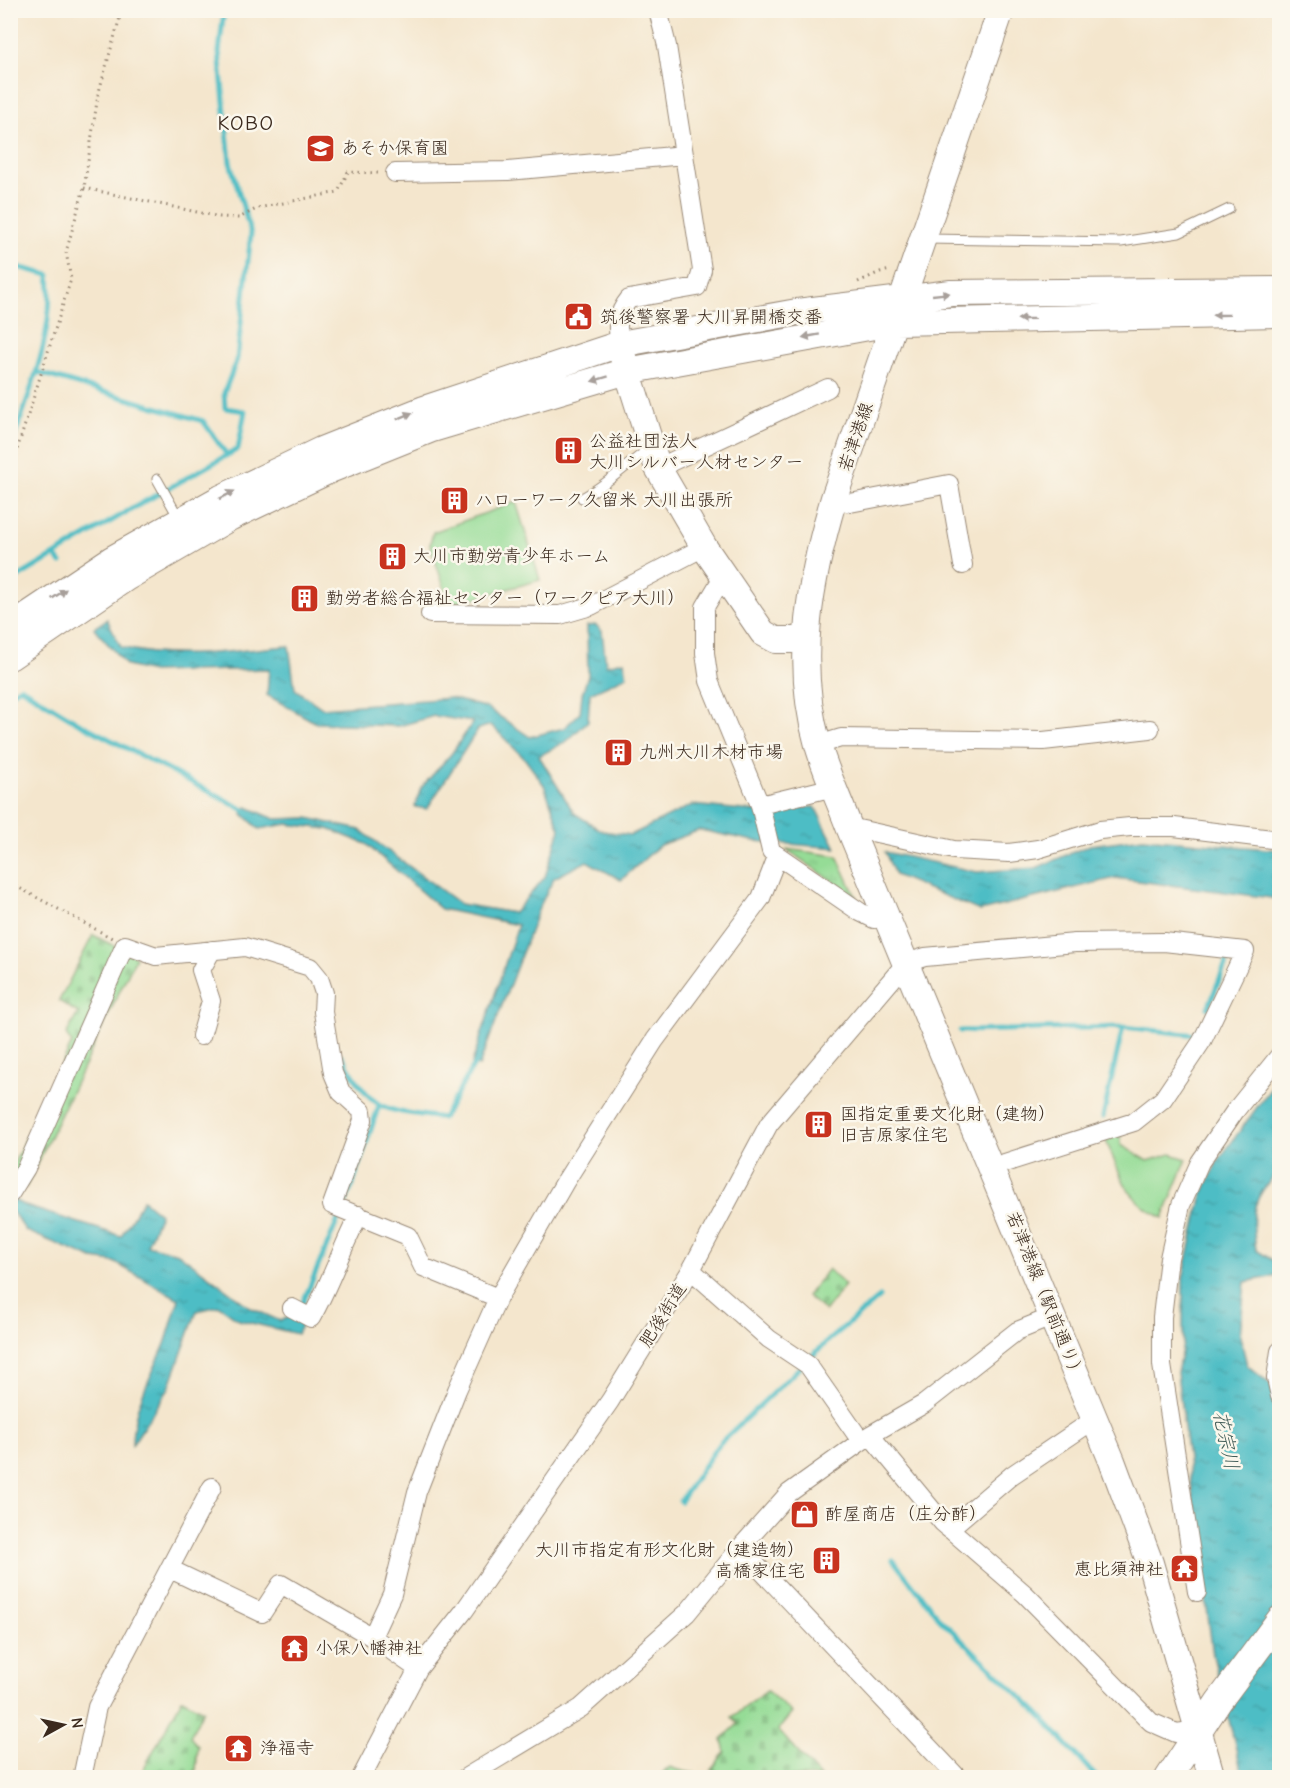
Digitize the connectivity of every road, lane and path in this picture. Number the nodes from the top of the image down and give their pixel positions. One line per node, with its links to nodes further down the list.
1 (122, 10): 6 (path)
2 (658, 10): 4 (street)
3 (1000, 10): 8 (street, 若津港線)
4 (684, 155): 5 (street); 12 (street)
5 (395, 173): 6 (path)
6 (84, 188): 16 (path)
7 (1229, 209): 8 (lane)
8 (924, 239): 10 (street, 若津港線)
9 (1280, 290): 10 (street, one-way to 9)
10 (899, 310): 11 (street, one-way to 10); 12 (street); 13 (street, one-way to 13); 19 (street, 若津港線)
11 (1280, 314)
12 (620, 344): 13 (street); 20 (street, one-way to 12)
13 (627, 371): 15 (street); 20 (street, one-way to 20)
14 (828, 388): 15 (street)
15 (654, 458): 18 (lane); 21 (street)
16 (10, 472)
17 (159, 482): 20 (lane)
18 (582, 498)
19 (834, 498): 22 (street); 26 (street, 若津港線)
20 (187, 530): 25 (street, one-way to 20); 27 (street)
21 (704, 547): 23 (street); 24 (street)
22 (963, 565)
23 (724, 575): 26 (street); 31 (street)
24 (430, 614)
25 (10, 627)
26 (806, 640): 29 (street, 若津港線)
27 (10, 657)
28 (1150, 729): 29 (street)
29 (818, 745): 30 (street, 若津港線)
30 (834, 787): 31 (street); 32 (street, 若津港線)
31 (760, 805): 34 (street)
32 (852, 833): 33 (street); 35 (street, 若津港線)
33 (1280, 840)
34 (774, 854): 37 (street); 47 (street)
35 (867, 869): 37 (street, 若津港線（駅前通り）)
36 (10, 883): 38 (path)
37 (886, 917): 40 (street, 若津港線（駅前通り）)
38 (125, 945): 39 (street); 44 (street)
39 (212, 950): 41 (street); 45 (street)
40 (906, 963): 43 (street, 若津港線（駅前通り）); 43 (street); 46 (street, 肥後街道)
41 (201, 1036)
42 (1280, 1055): 58 (street)
43 (992, 1167): 49 (street, 若津港線（駅前通り）)
44 (10, 1194)
45 (349, 1212): 47 (street); 48 (street)
46 (691, 1270): 53 (street); 61 (street, 肥後街道)
47 (498, 1298): 60 (street)
48 (297, 1310)
49 (1053, 1316): 52 (street, 若津港線（駅前通り）); 53 (street)
50 (1280, 1351): 51 (street)
51 (1280, 1396)
52 (1095, 1419): 55 (street); 62 (street, 若津港線（駅前通り）)
53 (866, 1438): 55 (street); 56 (street)
54 (212, 1487): 57 (street)
55 (950, 1529): 62 (street)
56 (740, 1548): 65 (street); 66 (street)
57 (170, 1569): 60 (street); 63 (street)
58 (1197, 1592)
59 (1280, 1619): 62 (street)
60 (372, 1637): 61 (street)
61 (418, 1669): 64 (street, 肥後街道)
62 (1199, 1730): 67 (street); 68 (street, 若津港線（駅前通り）)
63 (82, 1778)
64 (362, 1778)
65 (465, 1778)
66 (958, 1778)
67 (1168, 1778)
68 (1212, 1778)

